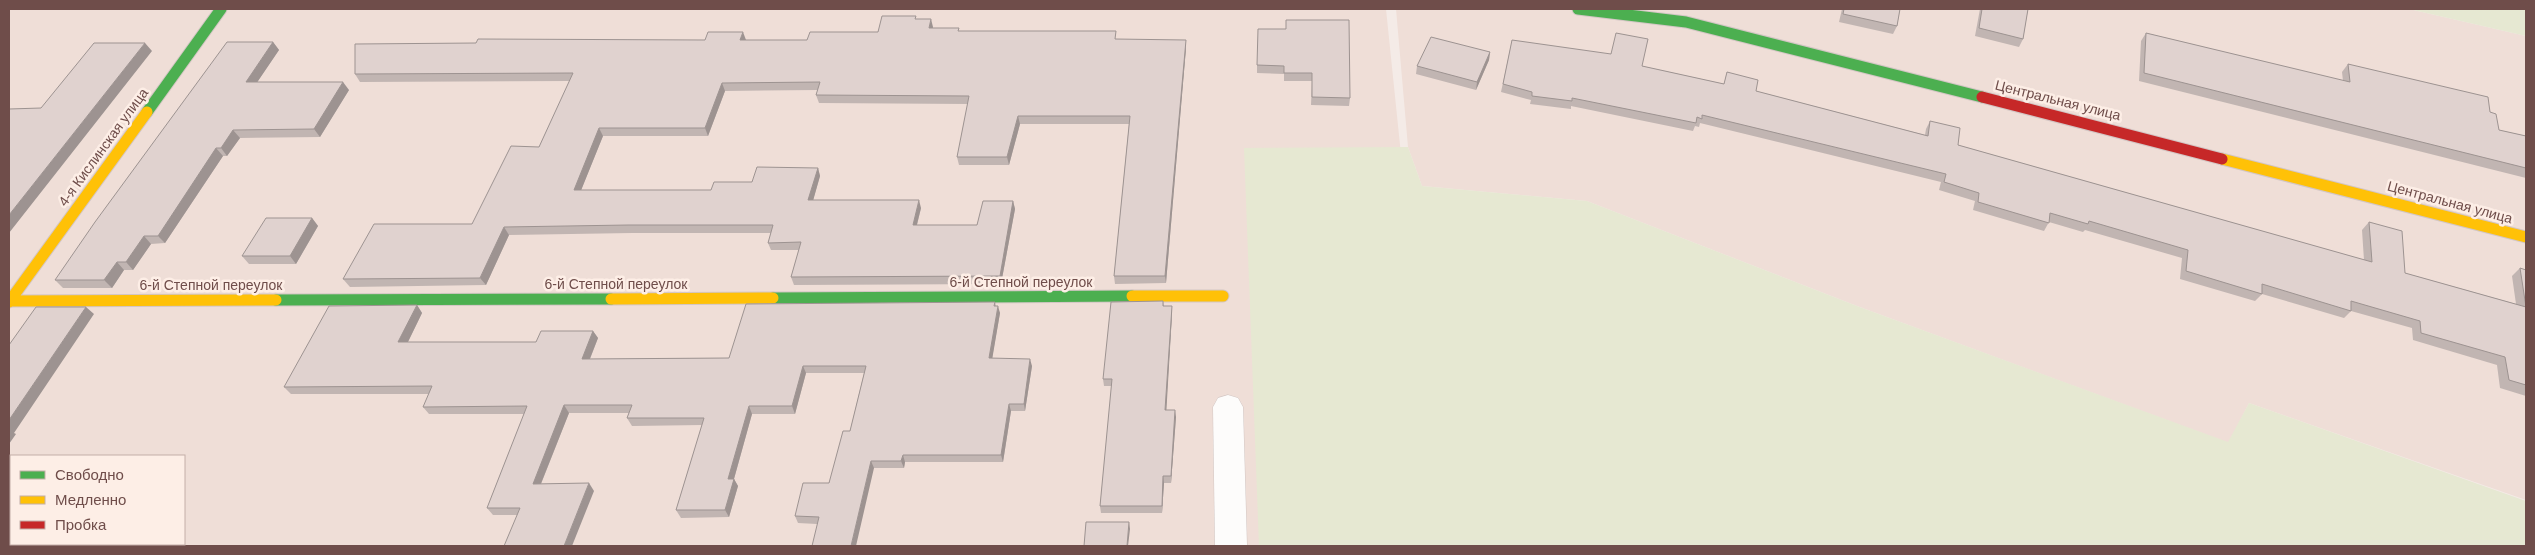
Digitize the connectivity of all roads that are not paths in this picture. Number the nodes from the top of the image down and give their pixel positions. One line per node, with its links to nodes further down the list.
1 (221, 9): 5 (street, 4-я Кислинская улица)
2 (1578, 9): 3 (street, Центральная улица)
3 (2526, 237)
4 (1223, 296): 5 (street, 6-й Степной переулок)
5 (9, 302)
6 (1228, 407): 7 (street)
7 (1231, 546)

